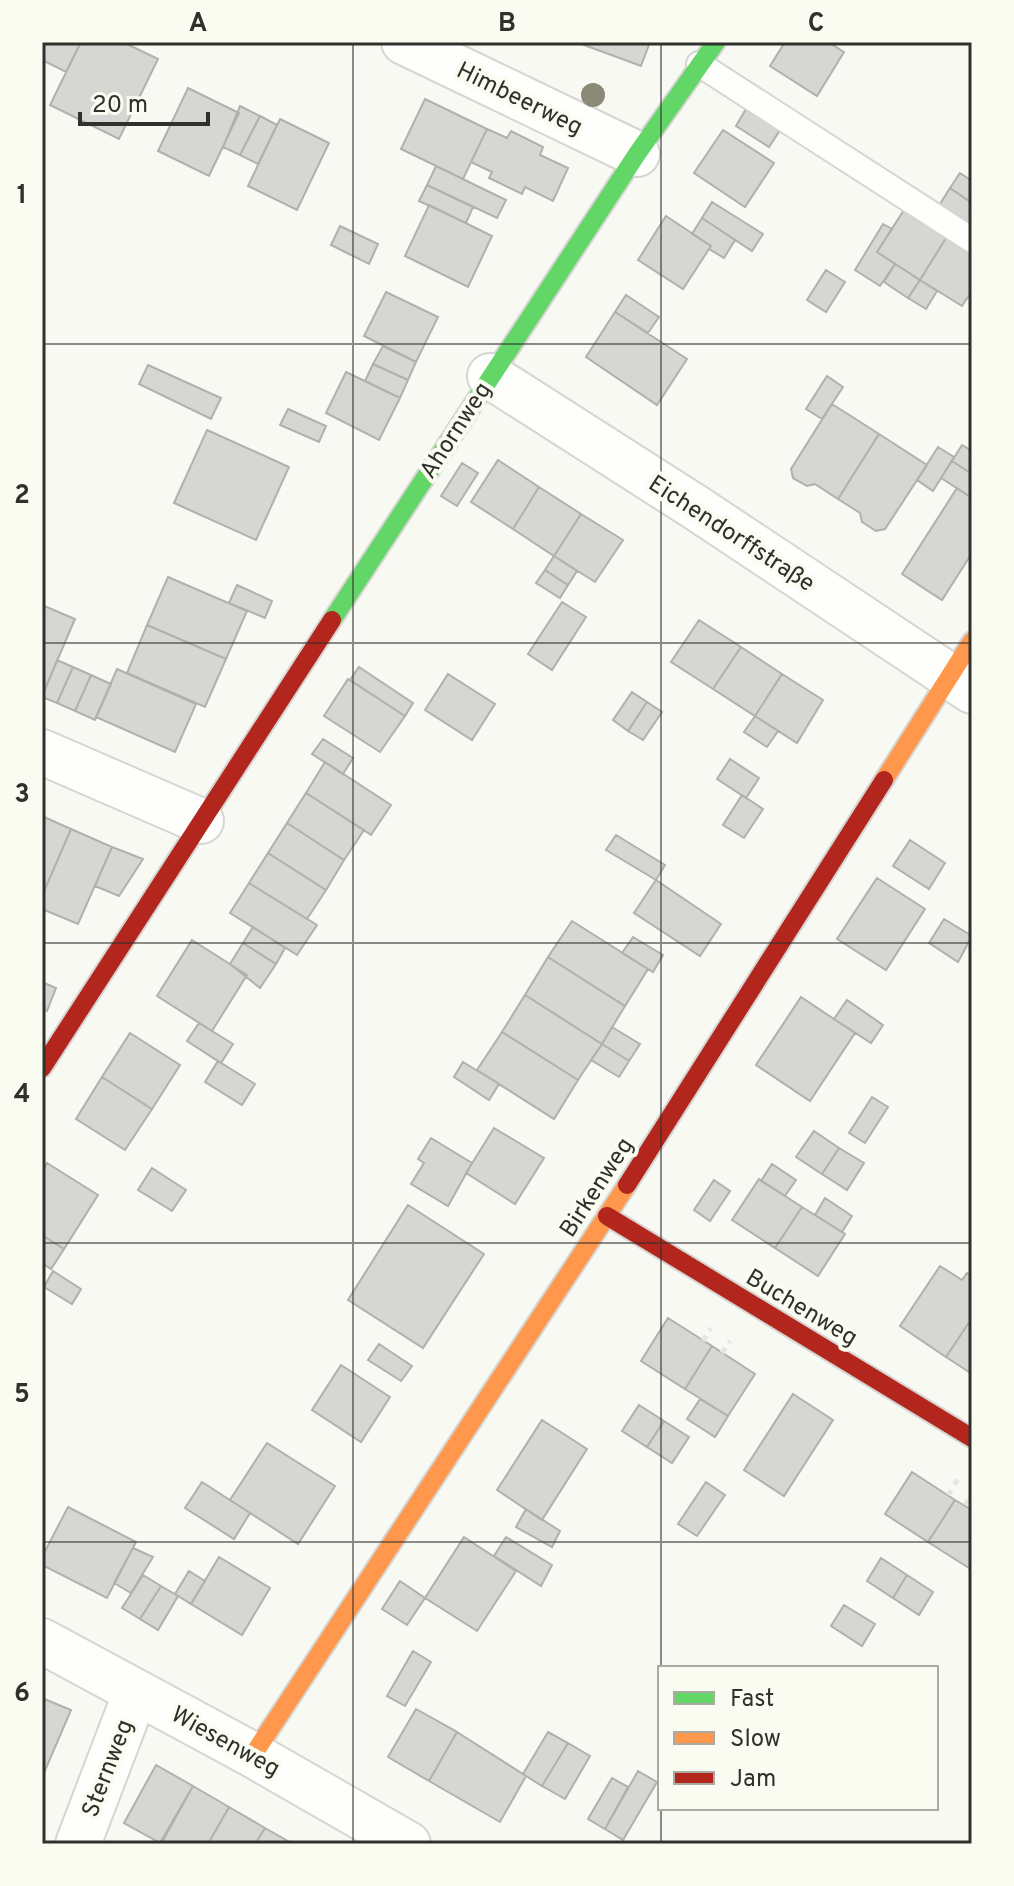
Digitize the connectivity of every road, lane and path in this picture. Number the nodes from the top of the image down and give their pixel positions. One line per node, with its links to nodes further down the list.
1 (404, 42): 4 (street, Himbeerweg)
2 (716, 42): 3 (street, Ahornweg)
3 (699, 64): 4 (street, Ahornweg); 5 (lane)
4 (637, 154): 6 (street, Ahornweg)
5 (972, 240)
6 (490, 376): 7 (street, Eichendorffstraße); 9 (street, Ahornweg)
7 (964, 670): 11 (street, Birkenweg)
8 (42, 752): 9 (street)
9 (201, 821): 10 (street, Ahornweg)
10 (42, 1068)
11 (607, 1216): 12 (street, Buchenweg); 17 (street, Birkenweg)
12 (972, 1438)
13 (972, 1494): 14 (path)
14 (965, 1505)
15 (42, 1641): 16 (street, Wiesenweg)
16 (136, 1692): 17 (street, Wiesenweg); 18 (street, Sternweg)
17 (253, 1755): 19 (street, Wiesenweg)
18 (78, 1844)
19 (408, 1844)

